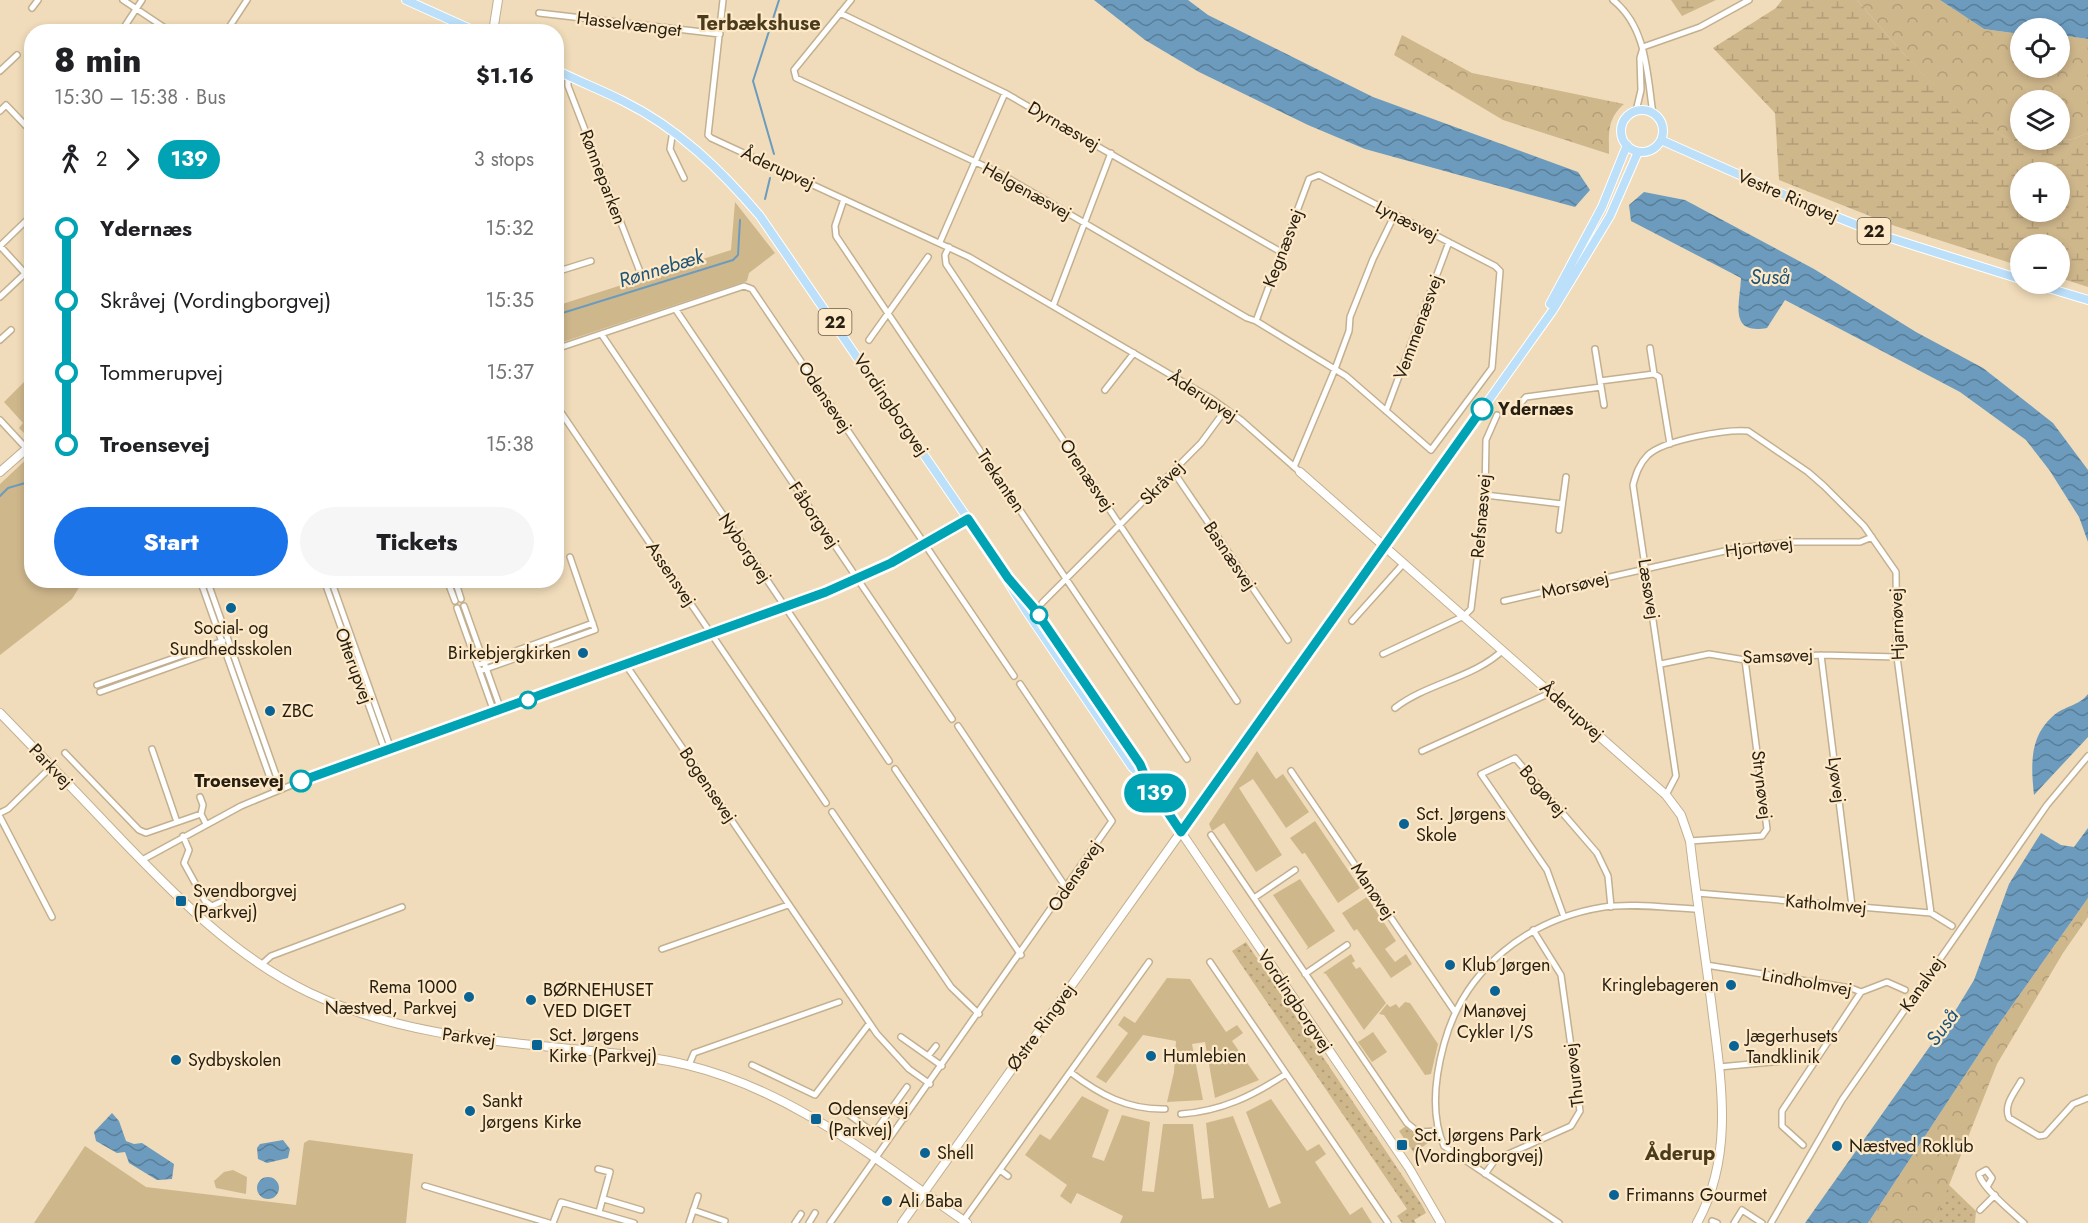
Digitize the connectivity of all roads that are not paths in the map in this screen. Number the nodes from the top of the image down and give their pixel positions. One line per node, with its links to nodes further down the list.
1 (38, 0): 11 (street)
2 (123, 0): 12 (street)
3 (142, 0): 12 (street)
4 (247, 0): 17 (street)
5 (406, 0): 18 (main road)
6 (498, 0): 19 (street)
7 (723, 0): 20 (street)
8 (851, 0): 14 (street, Helgenæsvej)
9 (1613, 0): 21 (street)
10 (1749, 0): 21 (street)
11 (32, 8)
12 (136, 9): 15 (street); 16 (street)
13 (539, 13): 20 (street, Hasselvænget)
14 (840, 13): 26 (street, Dyrnæsvej); 36 (street, Helgenæsvej)
15 (126, 24)
16 (159, 24)
17 (231, 24)
18 (459, 24)
19 (494, 24)
20 (720, 34): 39 (street, Åderupvej)
21 (1643, 47): 28 (street); 29 (street)
22 (17, 55): 23 (street)
23 (0, 71)
24 (564, 74): 25 (main road, Vordingborgvej / 22)
25 (568, 76): 31 (main road, Vordingborgvej / 22); 53 (street, Rønneparken)
26 (1005, 93): 35 (street, Dyrnæsvej); 36 (street)
27 (1, 108): 30 (street)
28 (1636, 111): 29 (main road); 33 (main road)
29 (1653, 114): 32 (main road)
30 (24, 125)
31 (673, 131): 38 (street); 93 (main road, Vordingborgvej / 22)
32 (1661, 140): 34 (main road); 52 (main road, Vestre Ringvej / 22)
33 (1627, 145): 34 (main road); 66 (main road)
34 (1638, 152): 66 (main road)
35 (1111, 153): 42 (street); 47 (street, Dyrnæsvej)
36 (976, 163): 42 (street, Helgenæsvej); 43 (street)
37 (1313, 176): 40 (street, Lynæsvej); 47 (street, Kegnæsvej)
38 (684, 178)
39 (844, 199): 43 (street, Åderupvej); 60 (street, Trekanten)
40 (1394, 216): 44 (street, Lynæsvej); 71 (street)
41 (24, 223): 45 (street)
42 (1084, 223): 58 (street); 61 (street, Helgenæsvej)
43 (940, 242): 46 (street, Åderupvej)
44 (1449, 242): 78 (street, Vemmenæsvej); 86 (street, Lynæsvej)
45 (0, 246): 50 (street)
46 (948, 247): 58 (street, Åderupvej); 94 (street, Orenæsvej)
47 (1281, 252): 61 (street, Kegnæsvej)
48 (928, 257): 60 (street)
49 (591, 261): 51 (street)
50 (24, 269)
51 (564, 269)
52 (2010, 276)
53 (642, 277)
54 (24, 278): 56 (street)
55 (2068, 294): 57 (main road)
56 (0, 297)
57 (2088, 300)
58 (1053, 306): 70 (street, Åderupvej)
59 (676, 310): 63 (street, Odensevej); 97 (street, Odensevej); 102 (street, Fåborgvej)
60 (888, 315): 65 (street); 103 (street, Trekanten)
61 (1256, 321): 71 (street, Helgenæsvej)
62 (11, 330): 64 (street)
63 (602, 335): 67 (street, Odensevej); 116 (street, Nyborgvej)
64 (0, 340)
65 (869, 340)
66 (1530, 341): 98 (main road)
67 (564, 347)
68 (1650, 348): 72 (street)
69 (1595, 349): 73 (street)
70 (1134, 353): 74 (street); 77 (street, Åderupvej)
71 (1335, 369): 78 (street, Helgenæsvej); 87 (street)
72 (1654, 374): 73 (street); 84 (street)
73 (1600, 384): 75 (street); 76 (street)
74 (1105, 390)
75 (1519, 405)
76 (1604, 405)
77 (1226, 409): 87 (street, Åderupvej); 89 (street, Skråvej)
78 (1386, 411): 86 (street, Helgenæsvej)
79 (1497, 415): 91 (street, Refsnæsvej)
80 (564, 417): 119 (street, Assensvej)
81 (0, 420): 83 (street)
82 (1716, 434): 84 (street, Læsøvej); 96 (street, Hjarnøvej)
83 (24, 442)
84 (1670, 444): 101 (street, Læsøvej)
85 (24, 450): 88 (street)
86 (1431, 450)
87 (1297, 470): 98 (street, Åderupvej)
88 (0, 471)
89 (1173, 471): 94 (street, Skråvej); 120 (street, Basnæsvej)
90 (1566, 477): 92 (street)
91 (1485, 495): 92 (street); 117 (street, Refsnæsvej)
92 (1562, 504): 95 (street)
93 (968, 519): 97 (street); 162 (main road, Vordingborgvej / 22)
94 (1120, 525): 103 (street, Skråvej); 135 (street, Orenæsvej)
95 (1559, 530)
96 (1872, 537): 101 (street, Hjortøvej); 125 (street, Hjarnøvej)
97 (926, 544): 102 (street); 130 (street, Odensevej)
98 (1384, 547): 100 (street, Åderupvej); 162 (main road)
99 (570, 556): 129 (street)
100 (1404, 563): 117 (street, Åderupvej); 118 (street)
101 (1646, 569): 111 (street, Morsøvej); 127 (street, Læsøvej)
102 (857, 578): 116 (street); 140 (street, Fåborgvej)
103 (1067, 578): 113 (street, Skråvej); 148 (street, Trekanten)
104 (203, 588): 121 (street)
105 (209, 588): 121 (street)
106 (327, 588): 144 (street, Otterupvej)
107 (334, 588): 143 (street, Otterupvej)
108 (450, 588): 112 (street)
109 (458, 588): 110 (street)
110 (461, 599)
111 (1504, 601)
112 (455, 602)
113 (1042, 603)
114 (464, 606): 129 (street)
115 (457, 608): 129 (street)
116 (785, 608): 119 (street); 149 (street, Nyborgvej)
117 (1464, 616): 122 (street, Åderupvej); 123 (street)
118 (1352, 621)
119 (712, 634): 128 (street); 156 (street, Assensvej)
120 (1288, 640)
121 (225, 643): 132 (street); 133 (street); 153 (street)
122 (1503, 650): 134 (street, Åderupvej); 136 (street)
123 (1383, 654)
124 (1821, 655): 125 (street, Samsøvej); 126 (street, Samsøvej); 173 (street, Lyøvej)
125 (1897, 657): 177 (street, Hjarnøvej)
126 (1745, 660): 127 (street, Samsøvej); 165 (street, Strynøvej)
127 (1661, 664): 154 (street, Læsøvej)
128 (626, 665): 137 (street); 172 (street, Bogensevej)
129 (482, 667): 137 (street); 138 (street)
130 (1014, 676)
131 (1020, 684): 168 (street, Odensevej)
132 (98, 685)
133 (100, 692)
134 (1550, 693): 145 (street); 154 (street, Åderupvej)
135 (1237, 701)
136 (1395, 708)
137 (501, 710): 138 (street)
138 (494, 712): 143 (street)
139 (0, 713): 150 (street, Parkvej)
140 (952, 719)
141 (958, 726): 168 (street)
142 (152, 749): 160 (street)
143 (392, 749): 144 (street)
144 (385, 751): 153 (street)
145 (1422, 751)
146 (65, 753): 160 (street)
147 (2088, 756): 249 (street, Kanalvej)
148 (1187, 759)
149 (889, 761)
150 (52, 766): 159 (street); 166 (street, Parkvej)
151 (895, 769): 184 (street)
152 (1291, 771): 193 (street, Manøvej)
153 (278, 790): 161 (street)
154 (1666, 795): 165 (street, Åderupvej)
155 (200, 797): 158 (street)
156 (826, 803)
157 (832, 812): 194 (street)
158 (201, 814): 160 (street); 161 (street)
159 (0, 815): 178 (street)
160 (177, 822)
161 (206, 824): 164 (street)
162 (1181, 832): 224 (street, Østre Ringvej); 244 (street, Vordingborgvej)
163 (1211, 835): 170 (street)
164 (183, 836): 166 (street); 171 (street)
165 (1690, 841): 169 (street, Åderupvej)
166 (142, 860): 187 (street, Parkvej)
167 (1295, 870): 170 (street)
168 (1067, 889): 184 (street, Odensevej)
169 (1698, 893): 173 (street, Katholmvej); 176 (street, Åderupvej)
170 (1254, 898): 189 (street)
171 (223, 901)
172 (788, 905): 183 (street); 195 (street, Bogensevej)
173 (1852, 906): 177 (street, Katholmvej)
174 (402, 907): 187 (street)
175 (1611, 907): 176 (street); 179 (street); 179 (street, Bogøvej)
176 (1699, 909): 188 (street, Åderupvej)
177 (1931, 913): 180 (street, Katholmvej)
178 (52, 917)
179 (1564, 917): 181 (street)
180 (1952, 926)
181 (1533, 930): 193 (street); 220 (street, Thurøvej)
182 (1347, 945): 189 (street)
183 (662, 949)
184 (1021, 955): 194 (street, Odensevej)
185 (1149, 962): 204 (street)
186 (1210, 962): 205 (street)
187 (261, 965): 200 (street, Parkvej)
188 (1706, 965): 191 (street, Lindholmvej); 203 (street, Åderupvej)
189 (1305, 974): 215 (street)
190 (1905, 990): 191 (street, Lindholmvej)
191 (1861, 992): 199 (street)
192 (839, 1002): 200 (street)
193 (1455, 1012): 215 (street)
194 (979, 1014): 202 (street, Odensevej)
195 (869, 1024): 201 (street); 207 (street, Bogensevej)
196 (901, 1037): 198 (street)
197 (936, 1046): 198 (street)
198 (928, 1056): 202 (street)
199 (1815, 1061): 203 (street); 216 (street)
200 (688, 1065): 217 (street, Parkvej)
201 (752, 1065)
202 (942, 1066): 207 (street, Odensevej)
203 (1719, 1066): 246 (street, Åderupvej)
204 (1070, 1072): 212 (street); 219 (street)
205 (1286, 1074): 213 (street); 243 (street)
206 (2021, 1081): 209 (street)
207 (930, 1084): 214 (street, Odensevej)
208 (907, 1088): 211 (street)
209 (2088, 1098)
210 (840, 1108): 211 (street)
211 (892, 1109): 214 (street)
212 (1165, 1109)
213 (1181, 1114)
214 (905, 1118): 217 (street, Odensevej)
215 (1438, 1131): 220 (street)
216 (1803, 1145)
217 (876, 1159): 224 (street, Parkvej); 241 (street, Odensevej)
218 (598, 1169): 227 (street)
219 (1000, 1170): 221 (street); 235 (street)
220 (1485, 1174): 245 (street)
221 (1008, 1176)
222 (425, 1186): 236 (street)
223 (1987, 1187): 225 (street)
224 (922, 1194): 235 (street, Parkvej); 242 (street, Østre Ringvej)
225 (1995, 1195): 230 (street); 250 (street)
226 (698, 1196): 229 (street)
227 (604, 1199): 228 (street); 231 (street)
228 (641, 1210)
229 (693, 1210): 234 (street); 238 (street)
230 (1980, 1210)
231 (600, 1212): 236 (street); 237 (street)
232 (814, 1213): 240 (street)
233 (801, 1214): 239 (street)
234 (725, 1221)
235 (965, 1222)
236 (551, 1223)
237 (634, 1223)
238 (689, 1223)
239 (795, 1223)
240 (808, 1223)
241 (831, 1223)
242 (902, 1223)
243 (1388, 1223)
244 (1441, 1223)
245 (1559, 1223)
246 (1697, 1223)
247 (1734, 1223): 248 (street)
248 (1762, 1223)
249 (1772, 1223)
250 (2024, 1223)

